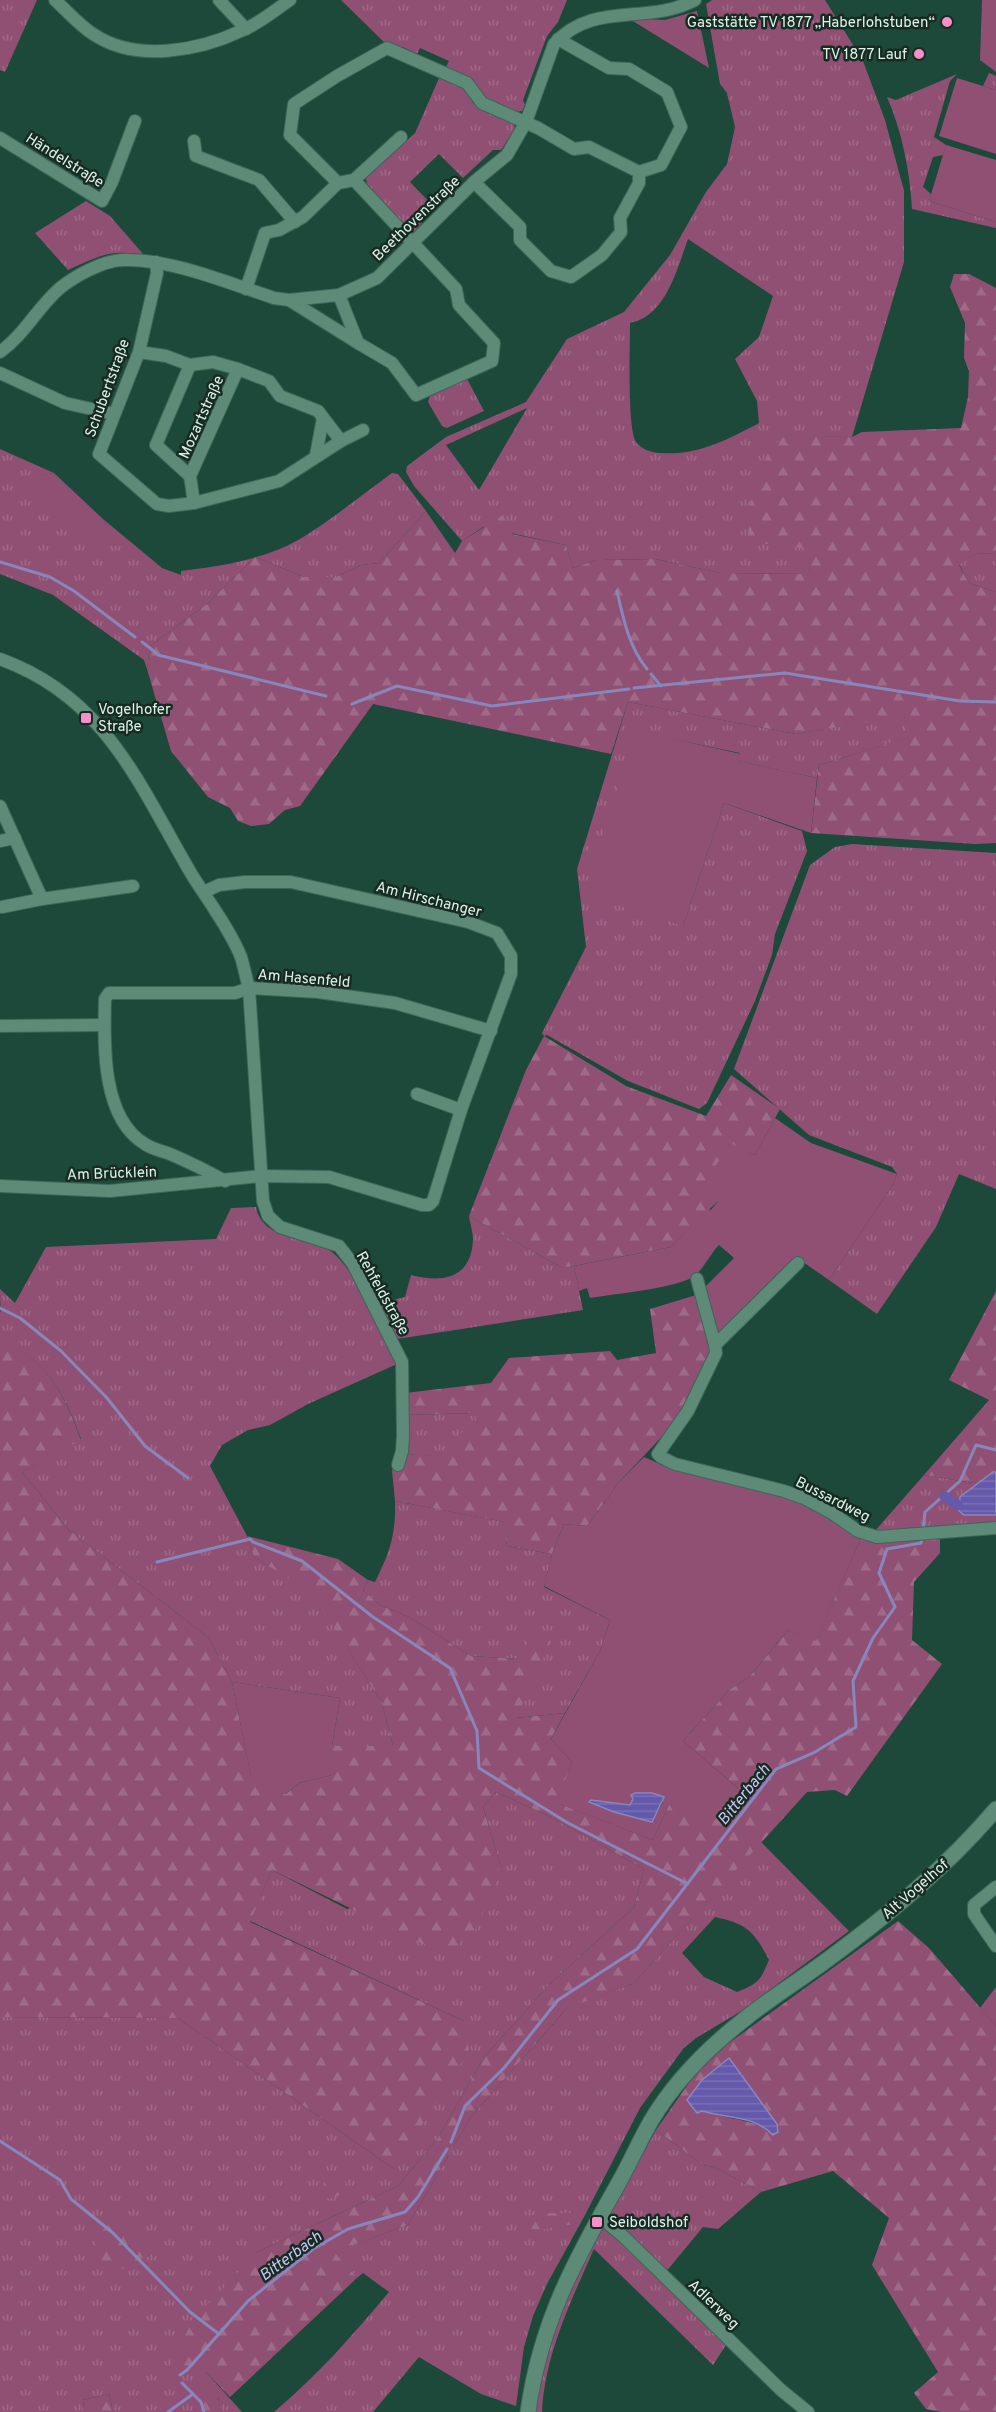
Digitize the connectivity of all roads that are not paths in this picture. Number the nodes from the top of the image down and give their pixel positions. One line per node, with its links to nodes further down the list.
1 (55, 0): 5 (street)
2 (219, 0): 5 (street)
3 (290, 0): 5 (street)
4 (695, 0): 6 (street, Beethovenstraße)
5 (246, 29)
6 (558, 39): 8 (street, Beethovenstraße); 12 (street)
7 (135, 121): 10 (street, Händelstraße)
8 (526, 122): 12 (street); 14 (street, Beethovenstraße); 15 (street)
9 (401, 136): 13 (street)
10 (0, 138)
11 (194, 141): 16 (street)
12 (639, 172): 14 (street)
13 (354, 180): 15 (street); 17 (street)
14 (474, 182): 17 (street, Beethovenstraße)
15 (338, 183): 16 (street)
16 (295, 222): 19 (street)
17 (414, 242): 20 (street, Beethovenstraße); 22 (street)
18 (156, 262): 19 (street, Beethovenstraße); 23 (street, Beethovenstraße); 24 (street, Schubertstraße)
19 (246, 289): 21 (street, Beethovenstraße)
20 (339, 295): 21 (street, Beethovenstraße); 22 (street)
21 (289, 300): 22 (street)
22 (358, 343)
23 (0, 352)
24 (139, 352): 25 (street, Mozartstraße); 28 (street, Schubertstraße)
25 (190, 365): 26 (street, Mozartstraße); 33 (street, Mozartstraße)
26 (238, 369): 29 (street, Mozartstraße); 33 (street, Mozartstraße)
27 (0, 373): 28 (street)
28 (114, 414): 34 (street, Schubertstraße)
29 (323, 418): 31 (street, Mozartstraße); 32 (street)
30 (363, 430): 31 (street)
31 (341, 441): 32 (street)
32 (316, 456): 34 (street)
33 (190, 476): 34 (street, Mozartstraße)
34 (194, 503)
35 (0, 658): 40 (street)
36 (0, 806): 37 (street)
37 (15, 838): 38 (street); 41 (street)
38 (0, 841)
39 (133, 886): 41 (street)
40 (204, 892): 43 (street); 46 (street, Am Hirschanger)
41 (42, 899): 42 (street)
42 (2, 907)
43 (249, 988): 44 (street, Am Hasenfeld); 46 (street, Am Hasenfeld); 49 (street)
44 (104, 1025): 45 (street); 50 (street)
45 (0, 1026)
46 (491, 1031): 48 (street, Am Hirschanger)
47 (417, 1094): 48 (street)
48 (461, 1110): 49 (street, Am Hirschanger)
49 (261, 1176): 50 (street); 55 (street, Rehfeldstraße)
50 (225, 1181): 51 (street, Am Brücklein)
51 (0, 1186)
52 (798, 1263): 54 (street)
53 (697, 1279): 54 (street)
54 (715, 1345): 56 (street, Bussardweg)
55 (398, 1465)
56 (996, 1528)
57 (996, 1809): 60 (main road, Alt Vogelhof)
58 (996, 1887): 59 (street)
59 (996, 1946)
60 (600, 2217): 61 (main road); 62 (street, Adlerweg)
61 (528, 2412)
62 (808, 2412)

